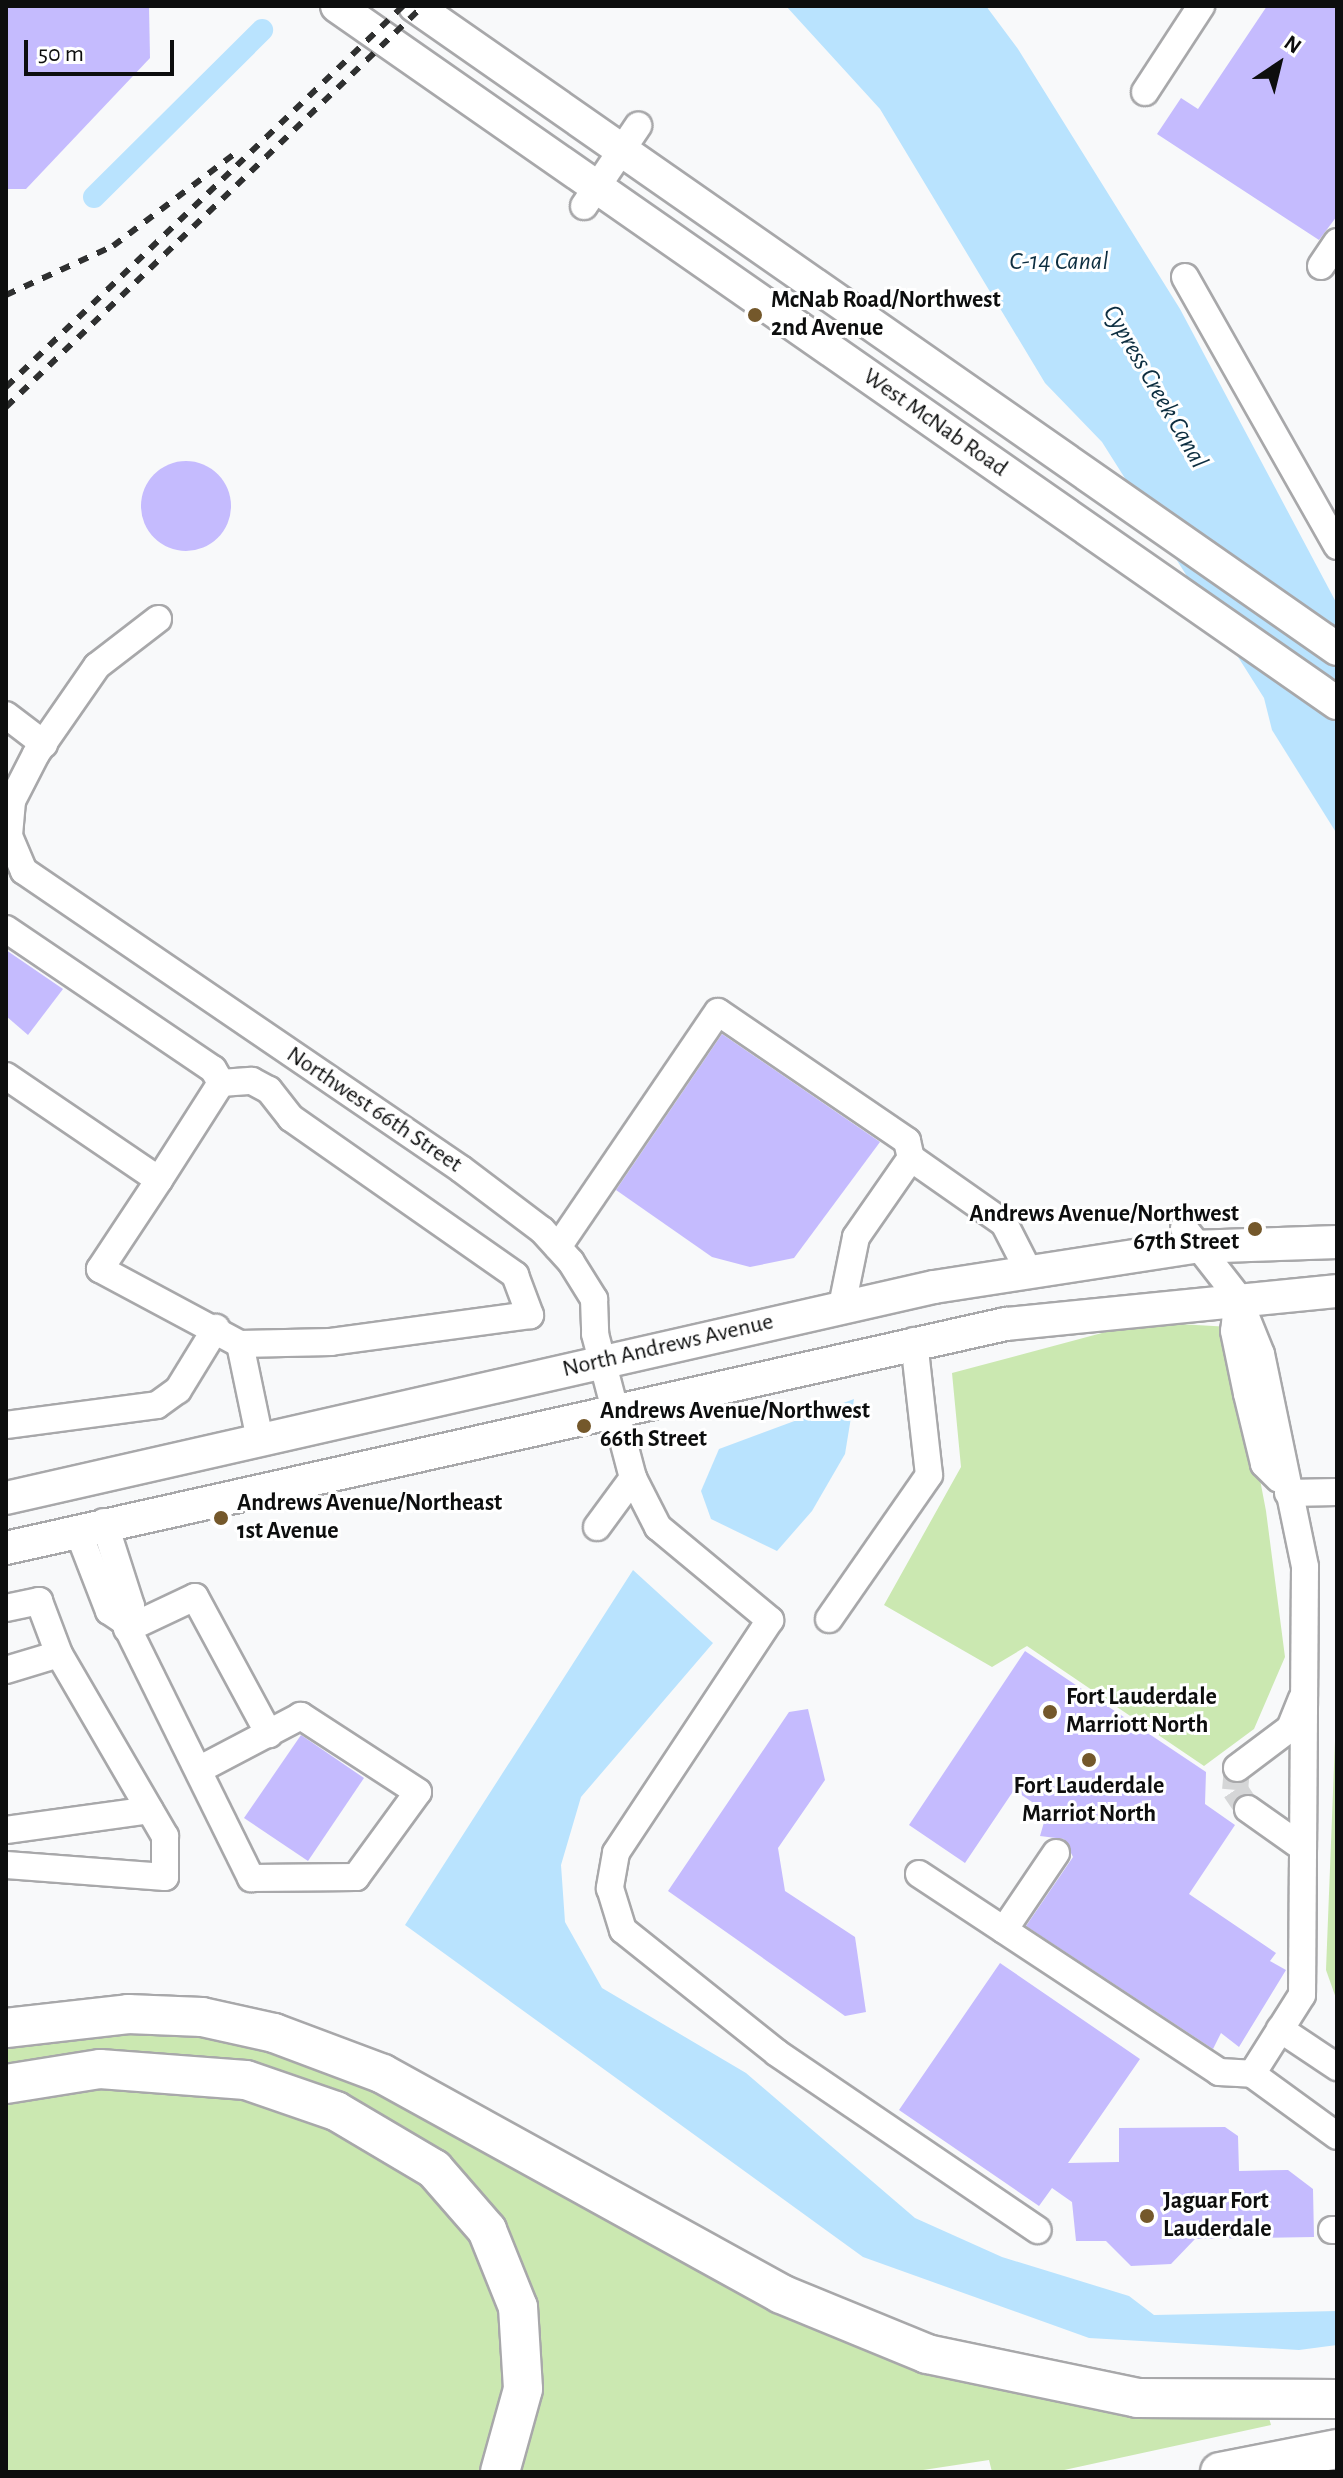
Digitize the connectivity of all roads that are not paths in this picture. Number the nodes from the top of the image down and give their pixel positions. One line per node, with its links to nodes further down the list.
1 (337, 6): 6 (main road, West McNab Road)
2 (415, 6): 5 (main road, West McNab Road)
3 (1201, 6): 4 (street)
4 (1145, 92)
5 (630, 138): 6 (street); 12 (main road, West McNab Road)
6 (590, 196): 13 (main road, West McNab Road)
7 (1337, 242): 8 (street)
8 (1321, 266)
9 (1185, 277): 10 (street)
10 (1337, 546)
11 (158, 619): 15 (street, Northwest 66th Street)
12 (1337, 649)
13 (1337, 703)
14 (6, 715): 15 (street)
15 (44, 744): 23 (street, Northwest 66th Street)
16 (6, 929): 18 (street)
17 (6, 1076): 20 (street)
18 (221, 1083): 20 (street); 30 (street)
19 (911, 1158): 23 (street); 24 (street); 27 (street)
20 (159, 1180): 28 (street)
21 (1188, 1237): 22 (main road, North Andrews Avenue); 24 (main road, North Andrews Avenue); 26 (street)
22 (1337, 1242)
23 (558, 1247): 31 (street, Northwest 66th Street)
24 (1028, 1270): 27 (main road, North Andrews Avenue)
25 (1337, 1291): 26 (main road, North Andrews Avenue)
26 (1238, 1297): 29 (main road, North Andrews Avenue); 36 (street)
27 (842, 1306): 31 (main road, North Andrews Avenue)
28 (216, 1328): 30 (street); 33 (street)
29 (914, 1341): 32 (main road, North Andrews Avenue); 43 (street)
30 (240, 1344): 34 (street)
31 (603, 1361): 32 (street, Northwest 66th Street); 34 (main road, North Andrews Avenue)
32 (616, 1409): 35 (street, Northwest 66th Street); 39 (main road, North Andrews Avenue)
33 (6, 1425)
34 (260, 1440): 38 (main road, North Andrews Avenue)
35 (633, 1478): 40 (street); 65 (street, Northwest 66th Street)
36 (1287, 1489): 37 (street); 47 (street)
37 (1337, 1492)
38 (6, 1498)
39 (91, 1527): 41 (main road, North Andrews Avenue); 44 (street)
40 (597, 1527)
41 (6, 1548)
42 (6, 1608): 45 (street)
43 (829, 1619)
44 (125, 1625): 48 (street); 50 (street)
45 (59, 1654): 46 (street); 52 (street)
46 (6, 1670)
47 (1305, 1692): 49 (street); 54 (street)
48 (269, 1734): 50 (street); 50 (street)
49 (1237, 1768)
50 (198, 1770)
51 (1248, 1809): 54 (street)
52 (150, 1810): 53 (street); 56 (street)
53 (6, 1830)
54 (1303, 1848): 60 (street)
55 (1056, 1853): 58 (street)
56 (6, 1865)
57 (919, 1874): 58 (street)
58 (1004, 1930): 62 (street)
59 (6, 2028): 66 (highway)
60 (1280, 2029): 61 (street); 62 (street)
61 (1337, 2067)
62 (1252, 2074): 64 (street)
63 (6, 2084): 68 (highway)
64 (1337, 2136)
65 (1037, 2230)
66 (1337, 2399)
67 (1337, 2449): 69 (highway)
68 (500, 2472)
69 (1220, 2472)

